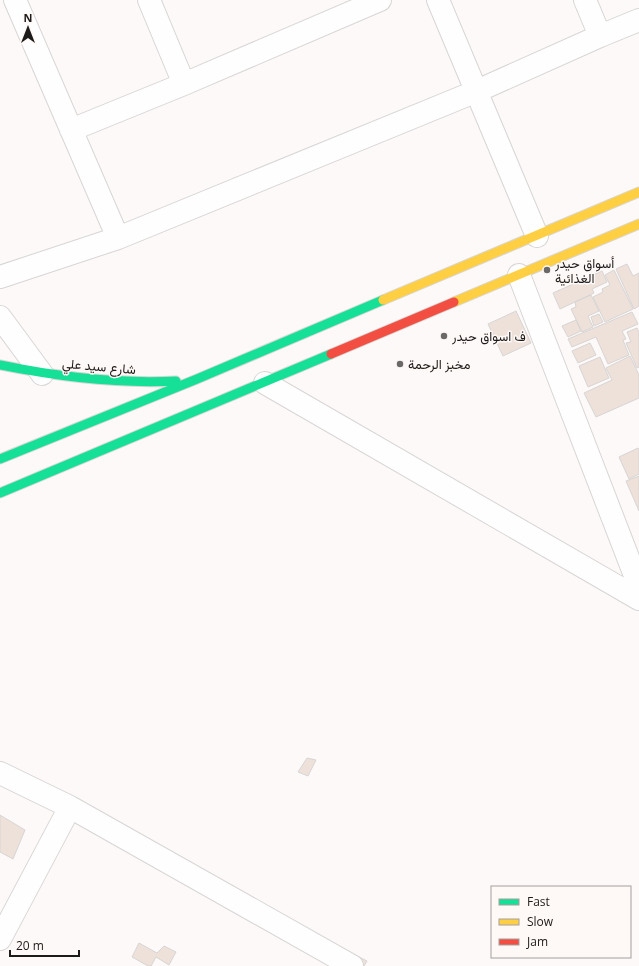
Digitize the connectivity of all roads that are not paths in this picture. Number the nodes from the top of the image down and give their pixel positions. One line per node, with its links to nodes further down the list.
1 (15, 0): 10 (street)
2 (149, 0): 8 (street)
3 (380, 0): 8 (street)
4 (438, 0): 9 (street)
5 (585, 0): 7 (street)
6 (639, 20): 7 (street)
7 (600, 36): 9 (street)
8 (184, 84): 10 (street)
9 (477, 91): 13 (street); 14 (street)
10 (71, 130): 14 (street)
11 (639, 192): 13 (street)
12 (639, 224): 15 (street)
13 (537, 236): 20 (street)
14 (118, 238): 16 (street)
15 (519, 275): 21 (street); 24 (street)
16 (0, 277)
17 (0, 317): 19 (street)
18 (0, 365): 19 (street, شارع سيد علي)
19 (42, 374): 20 (street, شارع سيد علي)
20 (197, 380): 22 (street)
21 (265, 382): 23 (street); 25 (street)
22 (0, 459)
23 (0, 493)
24 (639, 586)
25 (639, 598)
26 (0, 773): 27 (street)
27 (70, 807): 28 (street); 29 (street)
28 (0, 939)
29 (352, 966)

